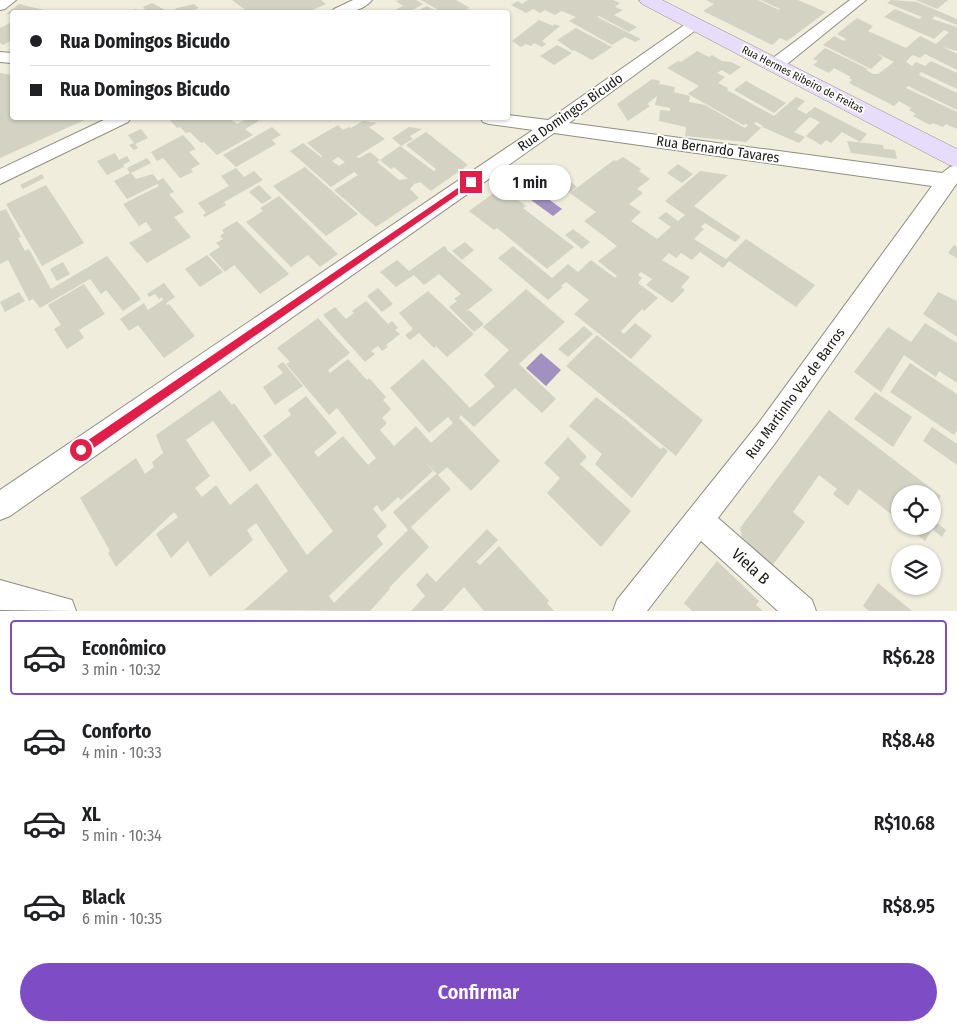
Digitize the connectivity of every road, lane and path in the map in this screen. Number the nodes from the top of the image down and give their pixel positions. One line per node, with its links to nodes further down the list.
1 (9, 0): 5 (street)
2 (365, 0): 6 (street)
3 (648, 0): 7 (street, Rua Hermes Ribeiro de Freitas)
4 (859, 0): 8 (street)
5 (0, 6)
6 (342, 10)
7 (694, 24): 8 (street, Rua Hermes Ribeiro de Freitas); 11 (street, Rua Domingos Bicudo)
8 (775, 65): 12 (street, Rua Hermes Ribeiro de Freitas)
9 (118, 120): 13 (street)
10 (505, 120): 11 (street, Rua Bernardo Tavares)
11 (552, 126): 14 (street, Rua Bernardo Tavares); 15 (street, Rua Domingos Bicudo)
12 (957, 159)
13 (0, 177)
14 (952, 177): 16 (street, Rua Martinho Vaz de Barros)
15 (0, 506)
16 (700, 521): 19 (street, Rua Martinho Vaz de Barros); 20 (street, Viela B)
17 (0, 595): 18 (street)
18 (61, 611)
19 (628, 611)
20 (801, 611)

